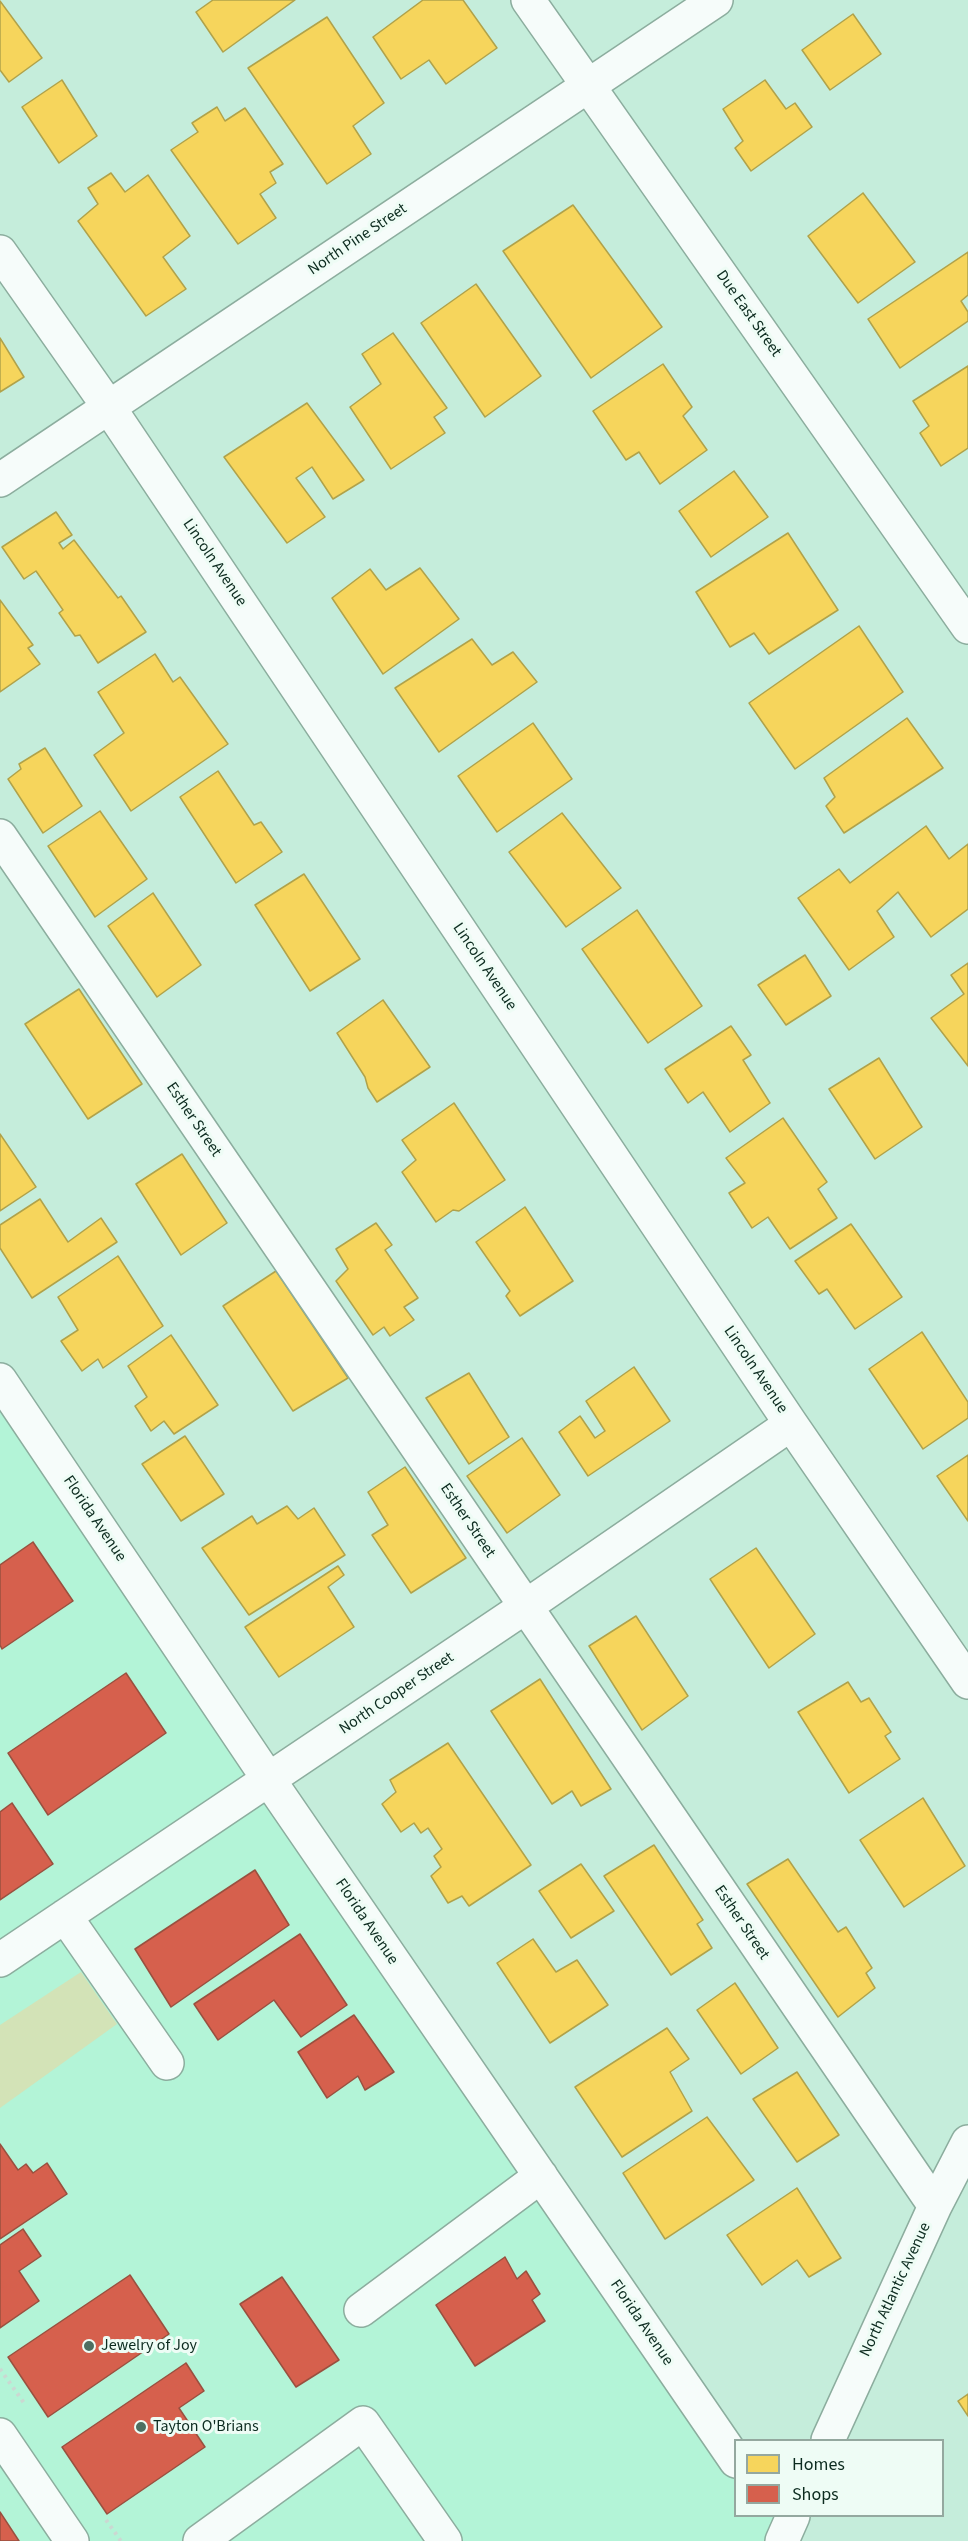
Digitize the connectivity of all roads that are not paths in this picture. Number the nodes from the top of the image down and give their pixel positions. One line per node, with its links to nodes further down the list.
1 (528, 0): 3 (street, Due East Street)
2 (716, 0): 3 (street, North Pine Street)
3 (589, 87): 5 (street, North Pine Street); 7 (street, Due East Street)
4 (0, 252): 5 (street, Lincoln Avenue)
5 (108, 406): 6 (street, North Pine Street); 10 (street, Lincoln Avenue)
6 (0, 480)
7 (968, 627)
8 (0, 836): 11 (street, Esther Street)
9 (0, 1380): 13 (street, Florida Avenue)
10 (791, 1424): 11 (street, North Cooper Street); 12 (street, Lincoln Avenue)
11 (525, 1607): 13 (street, North Cooper Street); 19 (street, Esther Street)
12 (968, 1682)
13 (269, 1780): 14 (street, North Cooper Street); 18 (street, Florida Avenue)
14 (64, 1916): 15 (street, North Cooper Street); 16 (street)
15 (0, 1959)
16 (167, 2063)
17 (968, 2142): 19 (street, North Atlantic Avenue)
18 (541, 2176): 20 (street); 23 (street, Florida Avenue)
19 (935, 2206): 22 (street, North Atlantic Avenue)
20 (361, 2310)
21 (0, 2435): 24 (street)
22 (828, 2439)
23 (734, 2460)
24 (72, 2541)
25 (200, 2541): 26 (street)
26 (445, 2541)

